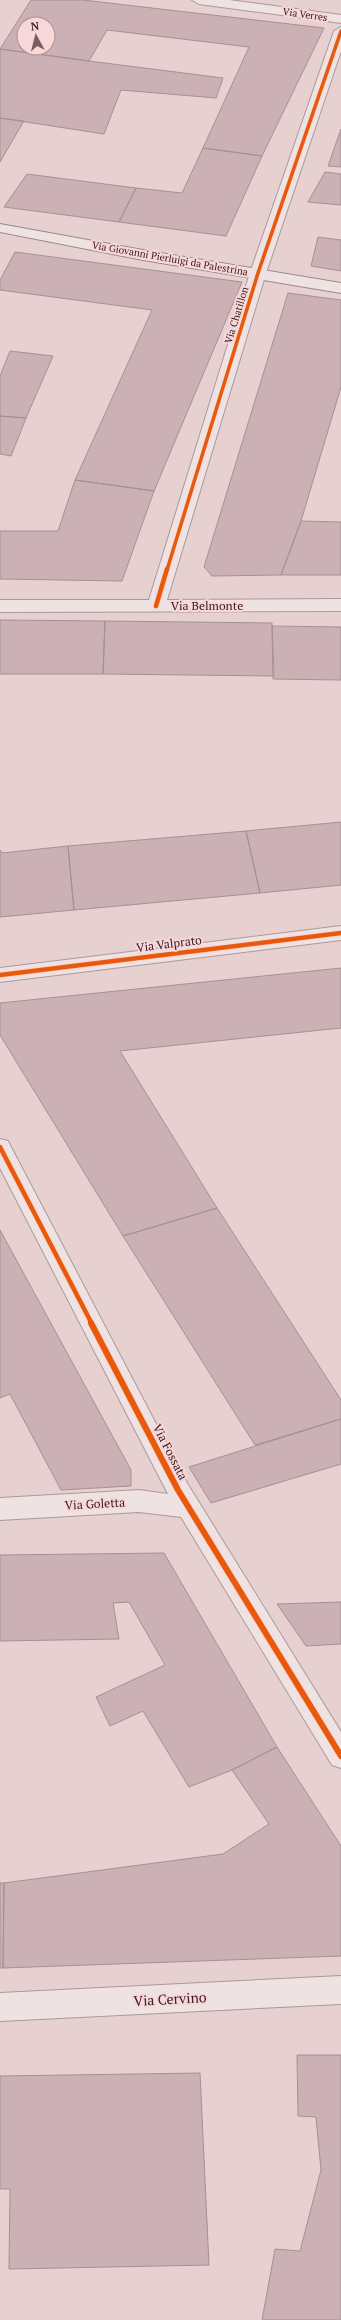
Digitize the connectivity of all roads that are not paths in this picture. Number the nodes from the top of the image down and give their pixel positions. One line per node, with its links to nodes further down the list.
1 (199, 0): 2 (street, Via Verres)
2 (341, 19)
3 (341, 31): 5 (street, Via Chatillon)
4 (0, 228): 5 (street, Via Giovanni Pierluigi da Palestrina)
5 (258, 273): 6 (street, Via Giovanni Pierluigi da Palestrina); 9 (street, Via Chatillon)
6 (341, 288)
7 (341, 605): 9 (street, Via Belmonte)
8 (0, 606): 9 (street, Via Belmonte)
9 (156, 606)
10 (341, 933): 11 (street, Via Valprato)
11 (0, 975)
12 (0, 1147): 13 (street, Via Fossata)
13 (190, 1508): 14 (street, Via Goletta); 15 (street, Via Fossata)
14 (0, 1509)
15 (341, 1756)
16 (341, 1990): 17 (street, Via Cervino)
17 (0, 2007)

